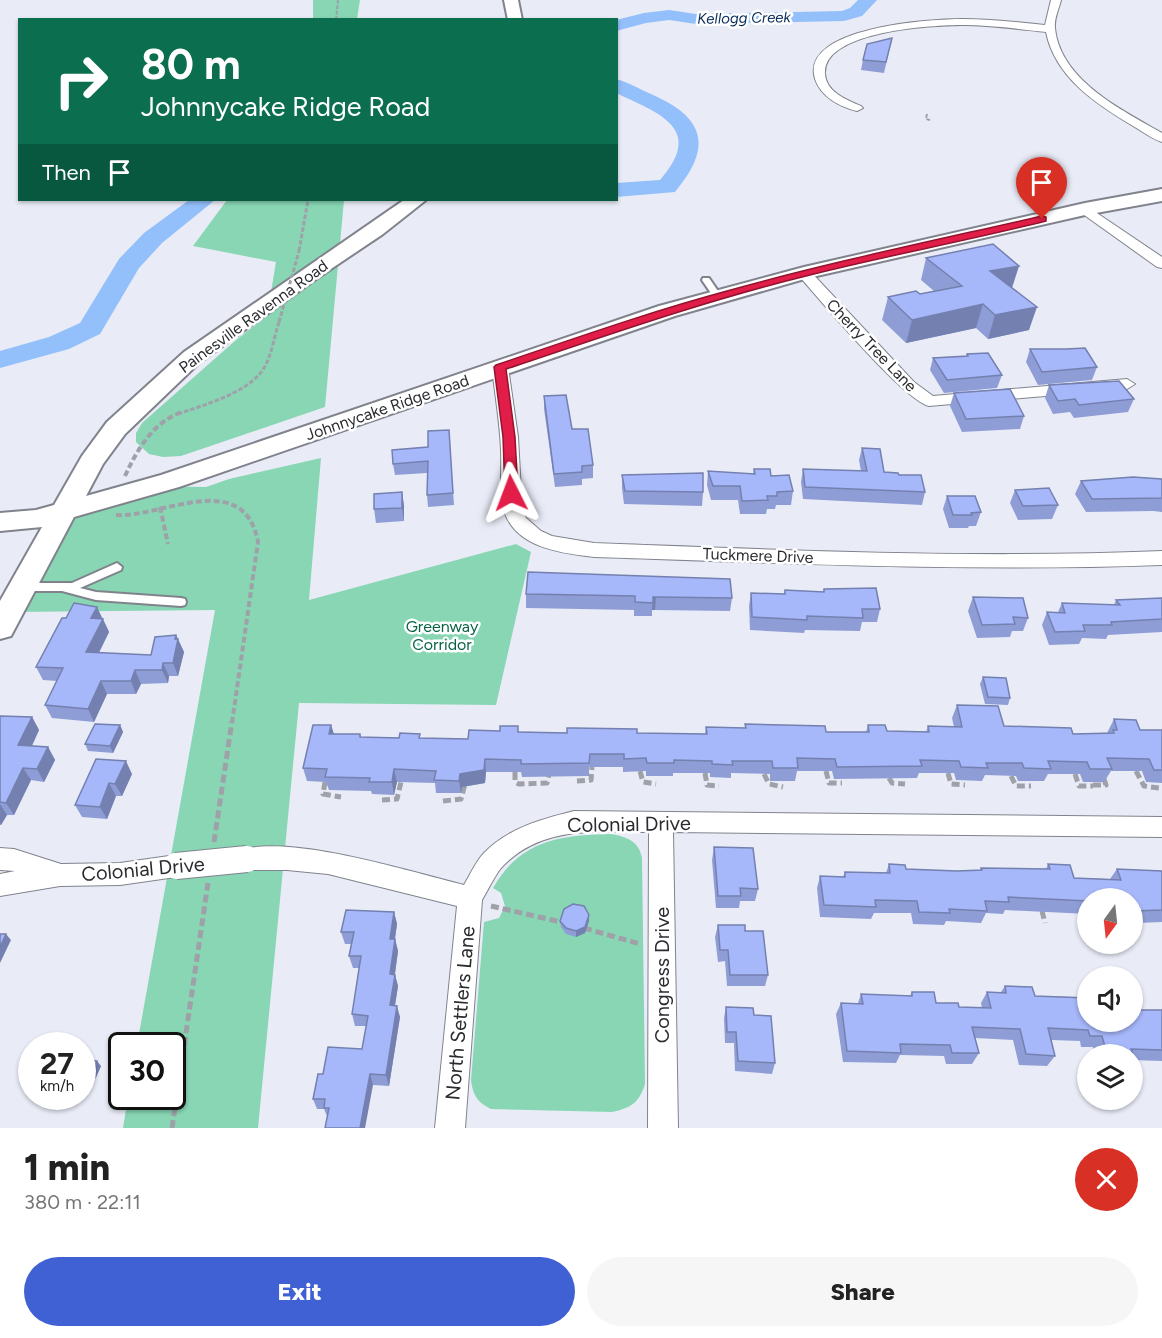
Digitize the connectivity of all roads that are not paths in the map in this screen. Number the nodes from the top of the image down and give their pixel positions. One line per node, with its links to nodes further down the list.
1 (511, 0): 3 (main road)
2 (1056, 0): 4 (street)
3 (515, 18)
4 (1050, 29): 5 (street); 6 (street)
5 (857, 108)
6 (1162, 138)
7 (1162, 195): 9 (main road, Johnnycake Ridge Road)
8 (415, 201): 14 (main road, Painesville Ravenna Road)
9 (1085, 209): 10 (street); 11 (main road, Johnnycake Ridge Road)
10 (1162, 264)
11 (804, 273): 12 (main road, Johnnycake Ridge Road); 13 (street, Cherry Tree Lane)
12 (500, 367): 14 (main road, Johnnycake Ridge Road); 16 (street, Tuckmere Drive)
13 (1127, 384)
14 (67, 510): 15 (main road, Johnnycake Ridge Road); 18 (main road, Painesville Ravenna Road)
15 (0, 522)
16 (1162, 558)
17 (117, 567): 19 (lane)
18 (24, 586): 19 (lane); 21 (main road, Painesville Ravenna Road)
19 (65, 588): 20 (lane)
20 (181, 602)
21 (1, 626)
22 (661, 822): 23 (street, Colonial Drive); 27 (street, Colonial Drive); 29 (street, Congress Drive)
23 (1162, 828)
24 (0, 859): 25 (street, Colonial Drive)
25 (60, 875): 26 (street, Colonial Drive); 27 (street, Colonial Drive, bridge)
26 (0, 885)
27 (478, 901): 28 (street, North Settlers Lane)
28 (450, 1128)
29 (663, 1128)

